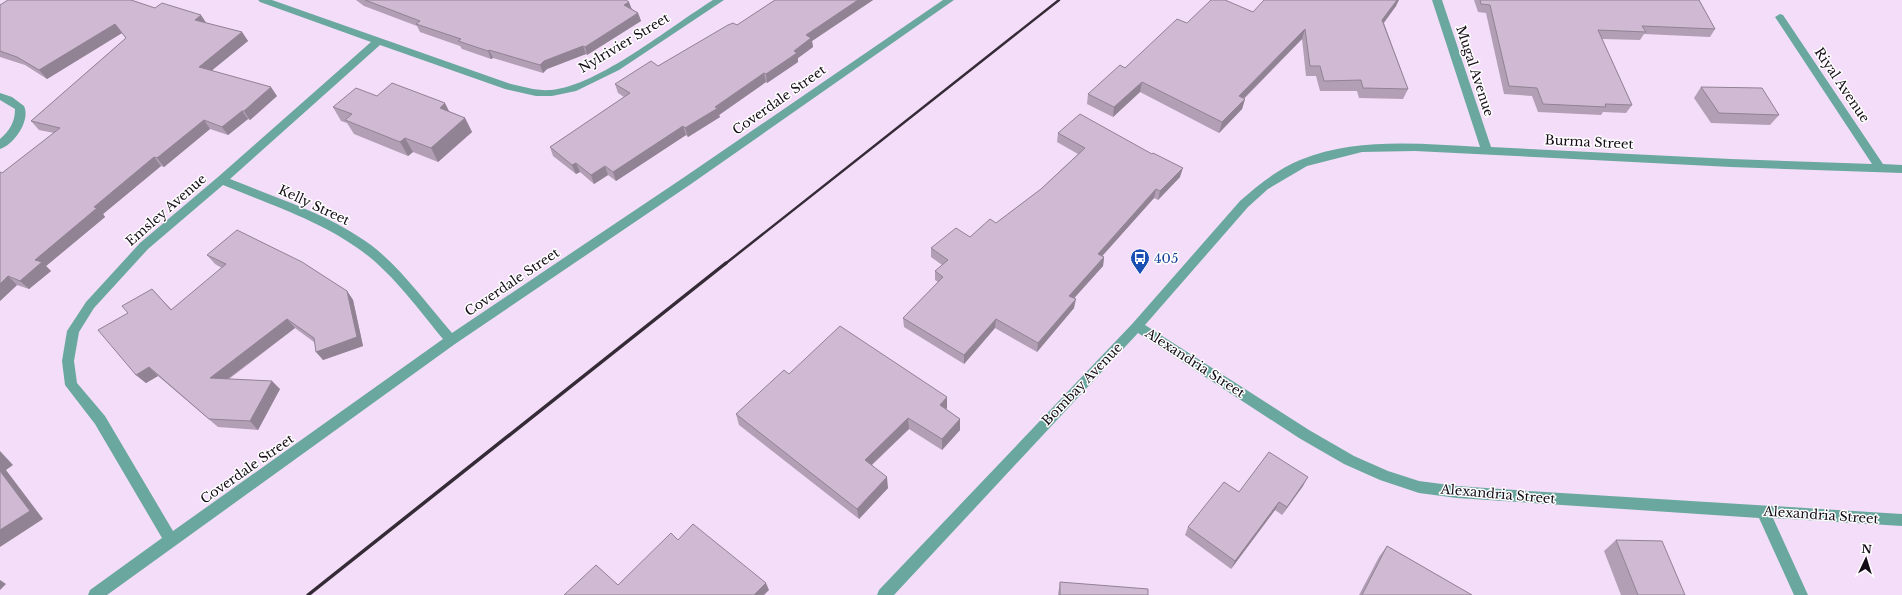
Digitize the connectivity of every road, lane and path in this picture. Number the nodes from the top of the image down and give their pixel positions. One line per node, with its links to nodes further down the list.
1 (263, 0): 6 (street)
2 (949, 0): 15 (street, Coverdale Street)
3 (1437, 0): 9 (street, Mugal Avenue)
4 (711, 2): 6 (street, Nylrivier Street)
5 (1780, 17): 10 (street, Riyal Avenue)
6 (377, 42): 13 (street, Emsley Avenue)
7 (0, 96): 8 (street)
8 (0, 145)
9 (1488, 151): 10 (street, Burma Street); 12 (street, Burma Street)
10 (1880, 168): 11 (street, Burma Street)
11 (1902, 169)
12 (1281, 176): 14 (street, Bombay Avenue)
13 (222, 180): 15 (street, Kelly Street); 18 (street, Emsley Avenue)
14 (1138, 326): 16 (street, Alexandria Street); 20 (street, Bombay Avenue)
15 (451, 340): 18 (street, Coverdale Street)
16 (1763, 511): 17 (street, Alexandria Street); 21 (street)
17 (1902, 520)
18 (171, 540): 19 (street, Coverdale Street)
19 (95, 595)
20 (884, 595)
21 (1801, 595)

